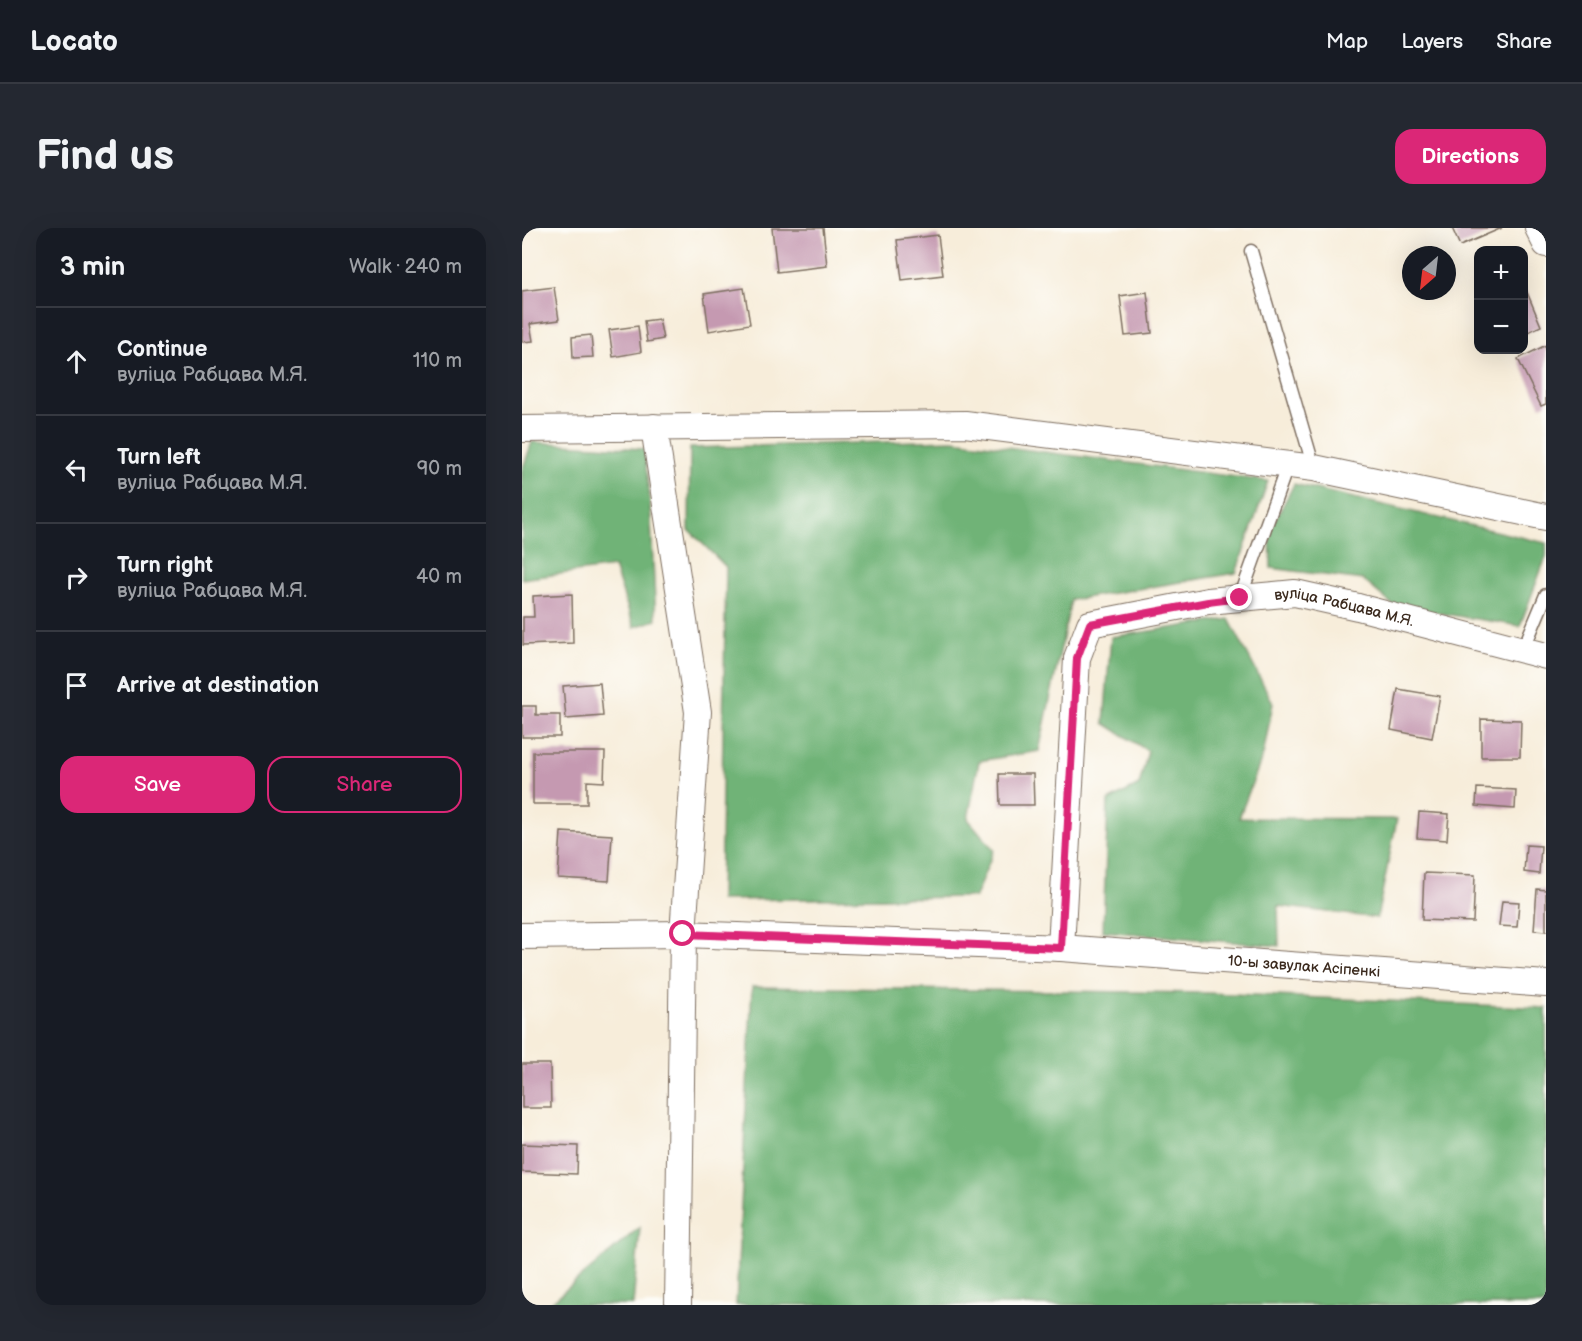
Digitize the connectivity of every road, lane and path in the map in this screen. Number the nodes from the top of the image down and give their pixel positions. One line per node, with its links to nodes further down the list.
1 (1538, 228): 2 (street)
2 (1546, 244)
3 (1251, 251): 7 (lane)
4 (654, 428): 5 (street); 6 (street); 12 (street)
5 (522, 429)
6 (1288, 464): 7 (street); 10 (lane)
7 (1314, 468): 8 (street)
8 (1546, 518)
9 (1546, 595): 11 (lane)
10 (1240, 598): 11 (street, вуліца Рабцава М.Я.); 14 (street, вуліца Рабцава М.Я.)
11 (1534, 653)
12 (683, 934): 13 (street); 14 (street); 16 (street)
13 (522, 936)
14 (1061, 948): 15 (street, 10-ы завулак Асіпенкі)
15 (1546, 984)
16 (678, 1305)

